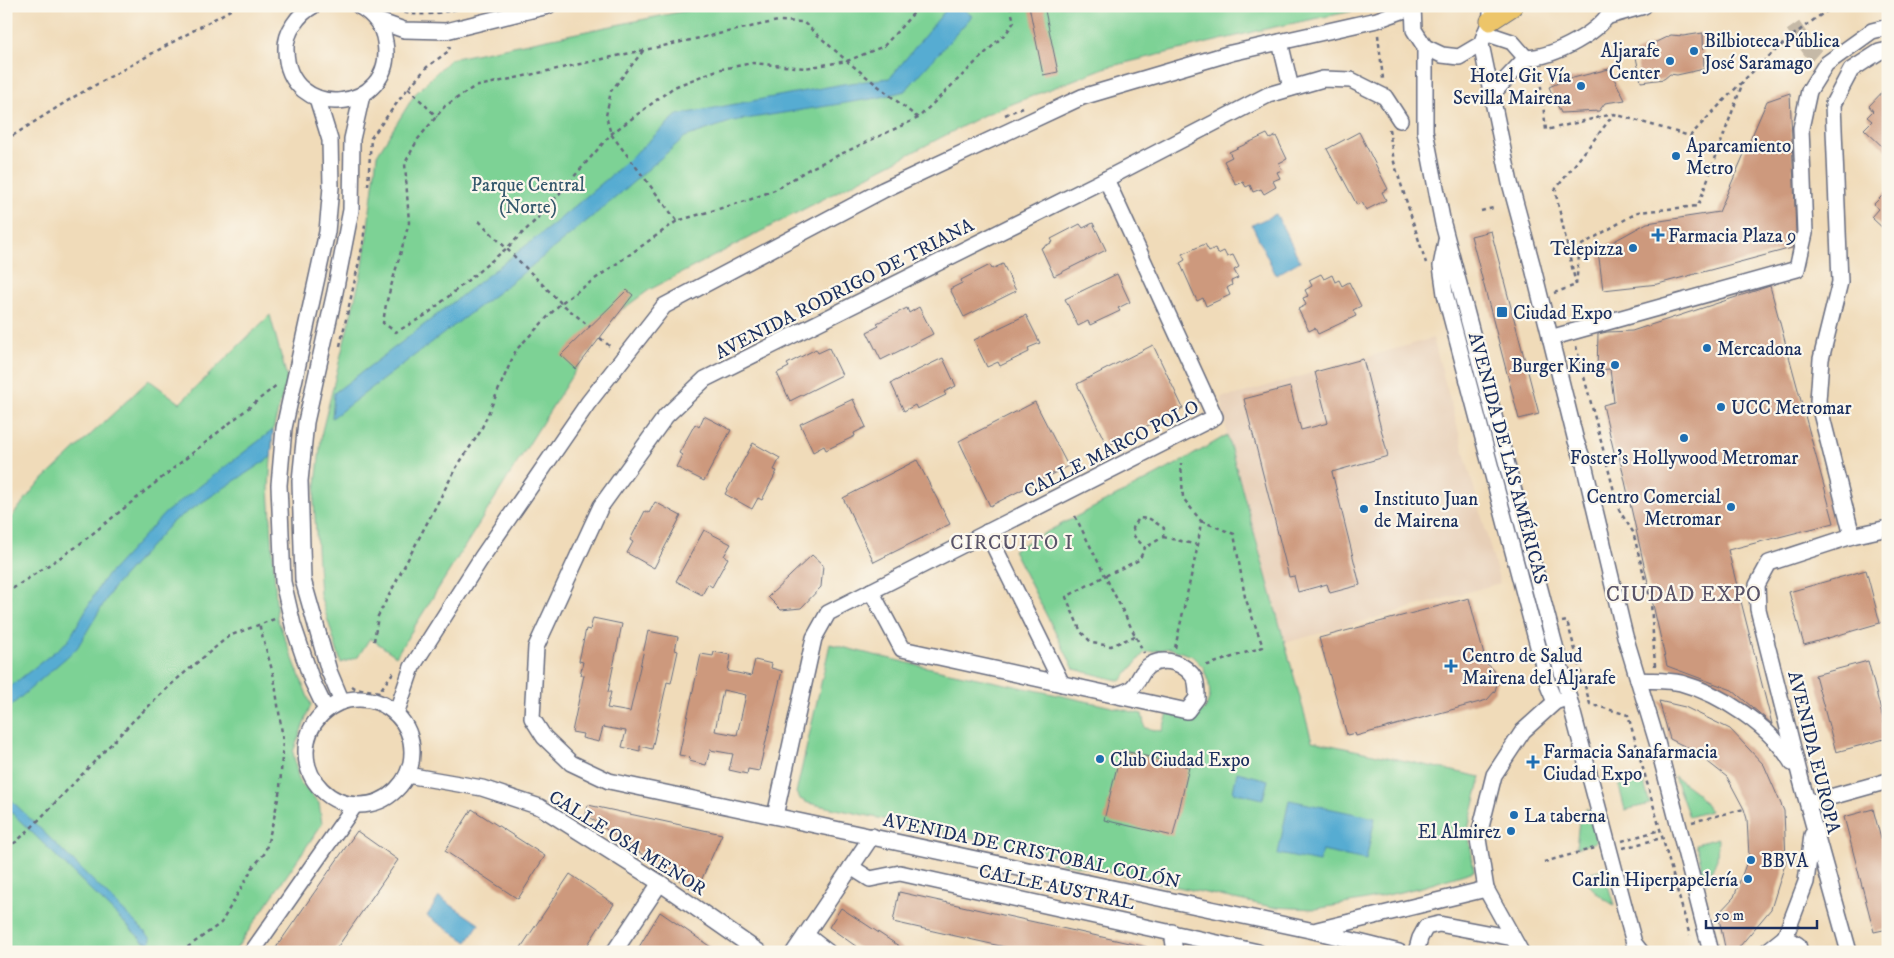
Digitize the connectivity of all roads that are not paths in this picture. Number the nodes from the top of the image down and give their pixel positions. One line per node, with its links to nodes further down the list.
1 (359, 6): 8 (street)
2 (548, 6): 8 (street)
3 (1513, 6): 9 (main road)
4 (1644, 6): 7 (street)
5 (311, 7): 18 (street)
6 (1413, 7): 11 (street); 12 (street)
7 (1611, 11): 14 (street)
8 (376, 20): 16 (street)
9 (1487, 26): 12 (street); 14 (street); 17 (street)
10 (1888, 27): 22 (street)
11 (1280, 42): 15 (street); 33 (street)
12 (1426, 47): 21 (street, AVENIDA DE LAS AMÉRICAS)
13 (1888, 50): 25 (street)
14 (1532, 58): 17 (street)
15 (1291, 88): 19 (street, AVENIDA RODRIGO DE TRIANA); 20 (street, AVENIDA RODRIGO DE TRIANA)
16 (362, 95): 18 (street); 31 (street)
17 (1491, 95): 22 (street)
18 (317, 98): 32 (street)
19 (1400, 120)
20 (1106, 179): 24 (street, CALLE MARCO POLO); 34 (street, AVENIDA RODRIGO DE TRIANA)
21 (1447, 238): 30 (street, AVENIDA DE LAS AMÉRICAS); 30 (street, AVENIDA DE LAS AMÉRICAS)
22 (1550, 338): 27 (street)
23 (1888, 528): 25 (street)
24 (987, 532): 26 (street, CALLE MARCO POLO); 28 (street)
25 (1852, 536): 36 (street, AVENIDA EUROPA)
26 (871, 591): 28 (street); 40 (street, CALLE MARCO POLO)
27 (1638, 680): 36 (street); 64 (street)
28 (1062, 684): 29 (street)
29 (1116, 696): 29 (street)
30 (1558, 696): 45 (street); 63 (street, AVENIDA DE LAS AMÉRICAS)
31 (342, 702): 32 (street); 33 (street)
32 (326, 710): 39 (street)
33 (396, 714): 35 (street)
34 (571, 763): 40 (street, AVENIDA DE CRISTOBAL COLÓN)
35 (408, 775): 39 (street); 44 (street, CALLE OSA MENOR)
36 (1801, 780): 38 (street, AVENIDA EUROPA)
37 (1888, 781): 38 (street)
38 (1809, 803): 41 (street, AVENIDA EUROPA)
39 (355, 805): 53 (street)
40 (775, 816): 42 (street, AVENIDA DE CRISTOBAL COLÓN)
41 (1813, 825): 50 (street); 67 (street, AVENIDA EUROPA)
42 (872, 836): 43 (street); 47 (street, AVENIDA DE CRISTOBAL COLÓN)
43 (851, 867): 48 (street, CALLE AUSTRAL); 49 (street)
44 (660, 884): 54 (street); 55 (street, CALLE OSA MENOR)
45 (1486, 889): 46 (street, AVENIDA DE CRISTOBAL COLÓN); 51 (street)
46 (1376, 916): 47 (street, AVENIDA DE CRISTOBAL COLÓN); 52 (street)
47 (1314, 931): 52 (street)
48 (1172, 932): 58 (street); 59 (street, CALLE AUSTRAL)
49 (806, 935): 56 (street); 57 (street)
50 (1785, 937): 65 (street); 66 (street)
51 (1513, 938): 61 (street); 62 (street)
52 (1371, 945): 60 (street)
53 (252, 952)
54 (614, 952)
55 (759, 952)
56 (794, 952)
57 (828, 952)
58 (1175, 952)
59 (1258, 952)
60 (1399, 952)
61 (1416, 952)
62 (1521, 952)
63 (1641, 952)
64 (1711, 952)
65 (1766, 952)
66 (1800, 952)
67 (1849, 952)

